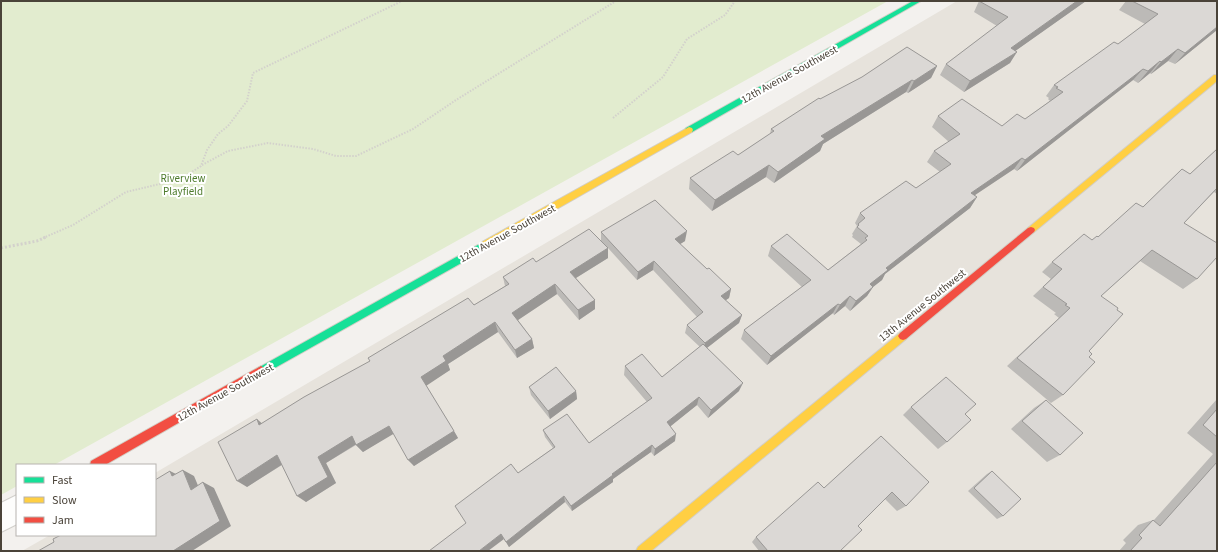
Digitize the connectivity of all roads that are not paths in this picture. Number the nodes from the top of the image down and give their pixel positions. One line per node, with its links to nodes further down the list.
1 (918, 1): 3 (street, 12th Avenue Southwest)
2 (1217, 78): 6 (street, 13th Avenue Southwest)
3 (98, 464)
4 (16, 510): 5 (street)
5 (1, 518)
6 (642, 551)

